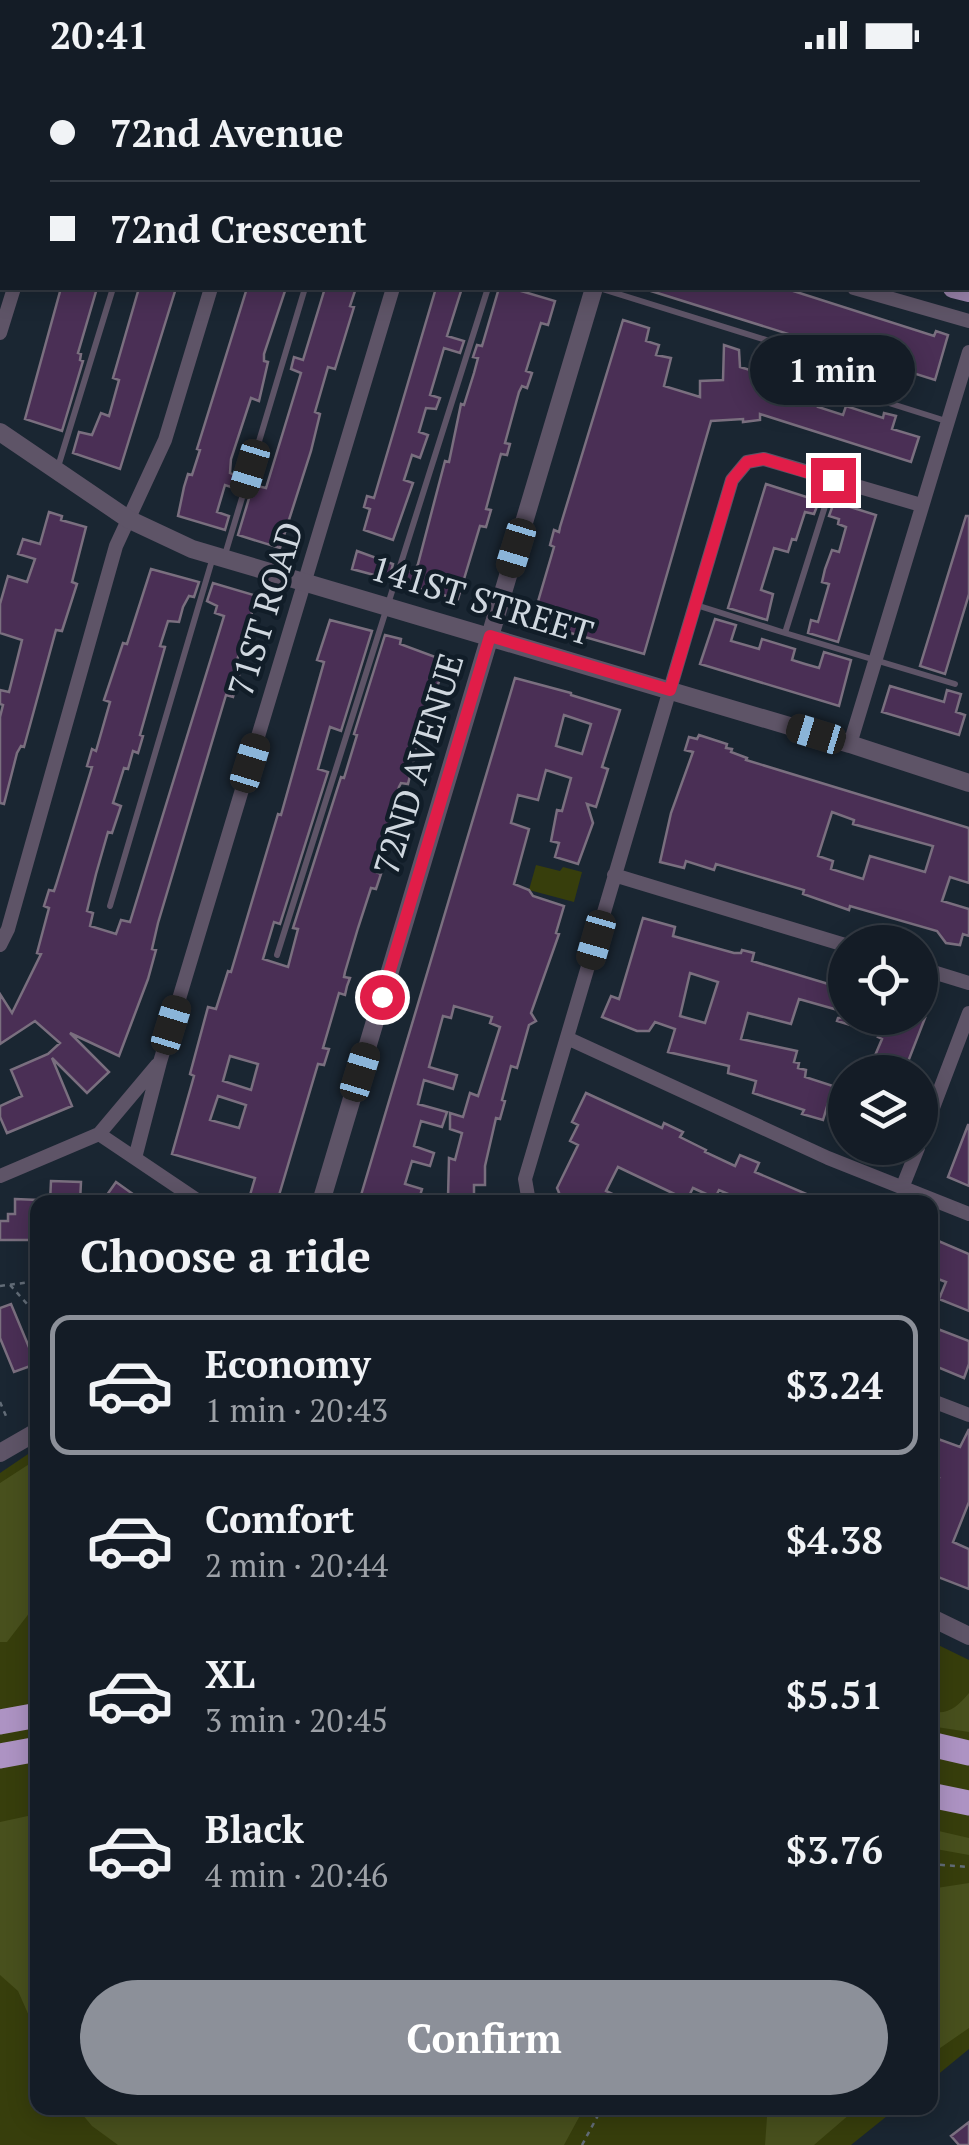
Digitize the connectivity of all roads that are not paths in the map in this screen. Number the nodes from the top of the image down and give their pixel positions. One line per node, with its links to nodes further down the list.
1 (13, 290): 11 (street)
2 (112, 290): 17 (lane)
3 (211, 290): 20 (street)
4 (304, 290): 21 (lane)
5 (392, 290): 22 (street, 71ST ROAD)
6 (595, 290): 26 (street, 72ND AVENUE)
7 (603, 290): 13 (lane)
8 (861, 290): 10 (street)
9 (487, 291): 24 (lane)
10 (969, 322)
11 (0, 333)
12 (969, 352): 15 (street)
13 (850, 366)
14 (794, 373): 15 (lane)
15 (947, 422): 19 (street)
16 (0, 432): 17 (street, 141ST STREET)
17 (56, 471): 20 (street, 141ST STREET)
18 (833, 480): 19 (street); 23 (street); 25 (lane)
19 (921, 505): 27 (street)
20 (128, 519): 21 (street, 141ST STREET); 35 (street)
21 (218, 558): 22 (street, 141ST STREET); 33 (lane)
22 (305, 580): 24 (street, 141ST STREET); 41 (street, 71ST ROAD)
23 (695, 605): 25 (lane); 29 (street)
24 (388, 606): 26 (street, 141ST STREET); 36 (lane)
25 (785, 633): 27 (lane)
26 (490, 636): 29 (street, 141ST STREET); 49 (street, 72ND AVENUE)
27 (875, 659): 28 (lane); 30 (street)
28 (956, 684)
29 (670, 690): 30 (street, 141ST STREET); 32 (street)
30 (850, 744): 31 (street, 141ST STREET)
31 (969, 784)
32 (614, 876): 34 (street); 40 (street)
33 (110, 906)
34 (828, 940)
35 (0, 945)
36 (277, 954)
37 (938, 974): 38 (street)
38 (969, 983)
39 (969, 1013): 42 (street)
40 (567, 1038): 47 (street); 50 (street)
41 (160, 1062): 43 (street, 71ST ROAD); 44 (street, 71ST ROAD)
42 (938, 1095)
43 (99, 1134): 44 (street); 46 (street)
44 (135, 1158): 48 (street)
45 (911, 1165): 47 (street)
46 (0, 1176)
47 (902, 1188): 51 (street)
48 (190, 1195)
49 (323, 1195)
50 (528, 1195)
51 (920, 1195)
52 (938, 1202): 53 (street)
53 (969, 1214)
54 (938, 1403): 55 (street)
55 (969, 1415)
56 (30, 1435): 57 (street)
57 (0, 1452)
58 (938, 1621): 59 (street)
59 (969, 1636)
60 (30, 1716): 61 (highway)
61 (0, 1722)
62 (938, 1746): 64 (highway)
63 (30, 1750): 65 (highway)
64 (969, 1753)
65 (0, 1756)
66 (938, 1764): 67 (highway)
67 (969, 1770)
68 (938, 1797): 69 (highway)
69 (969, 1804)

